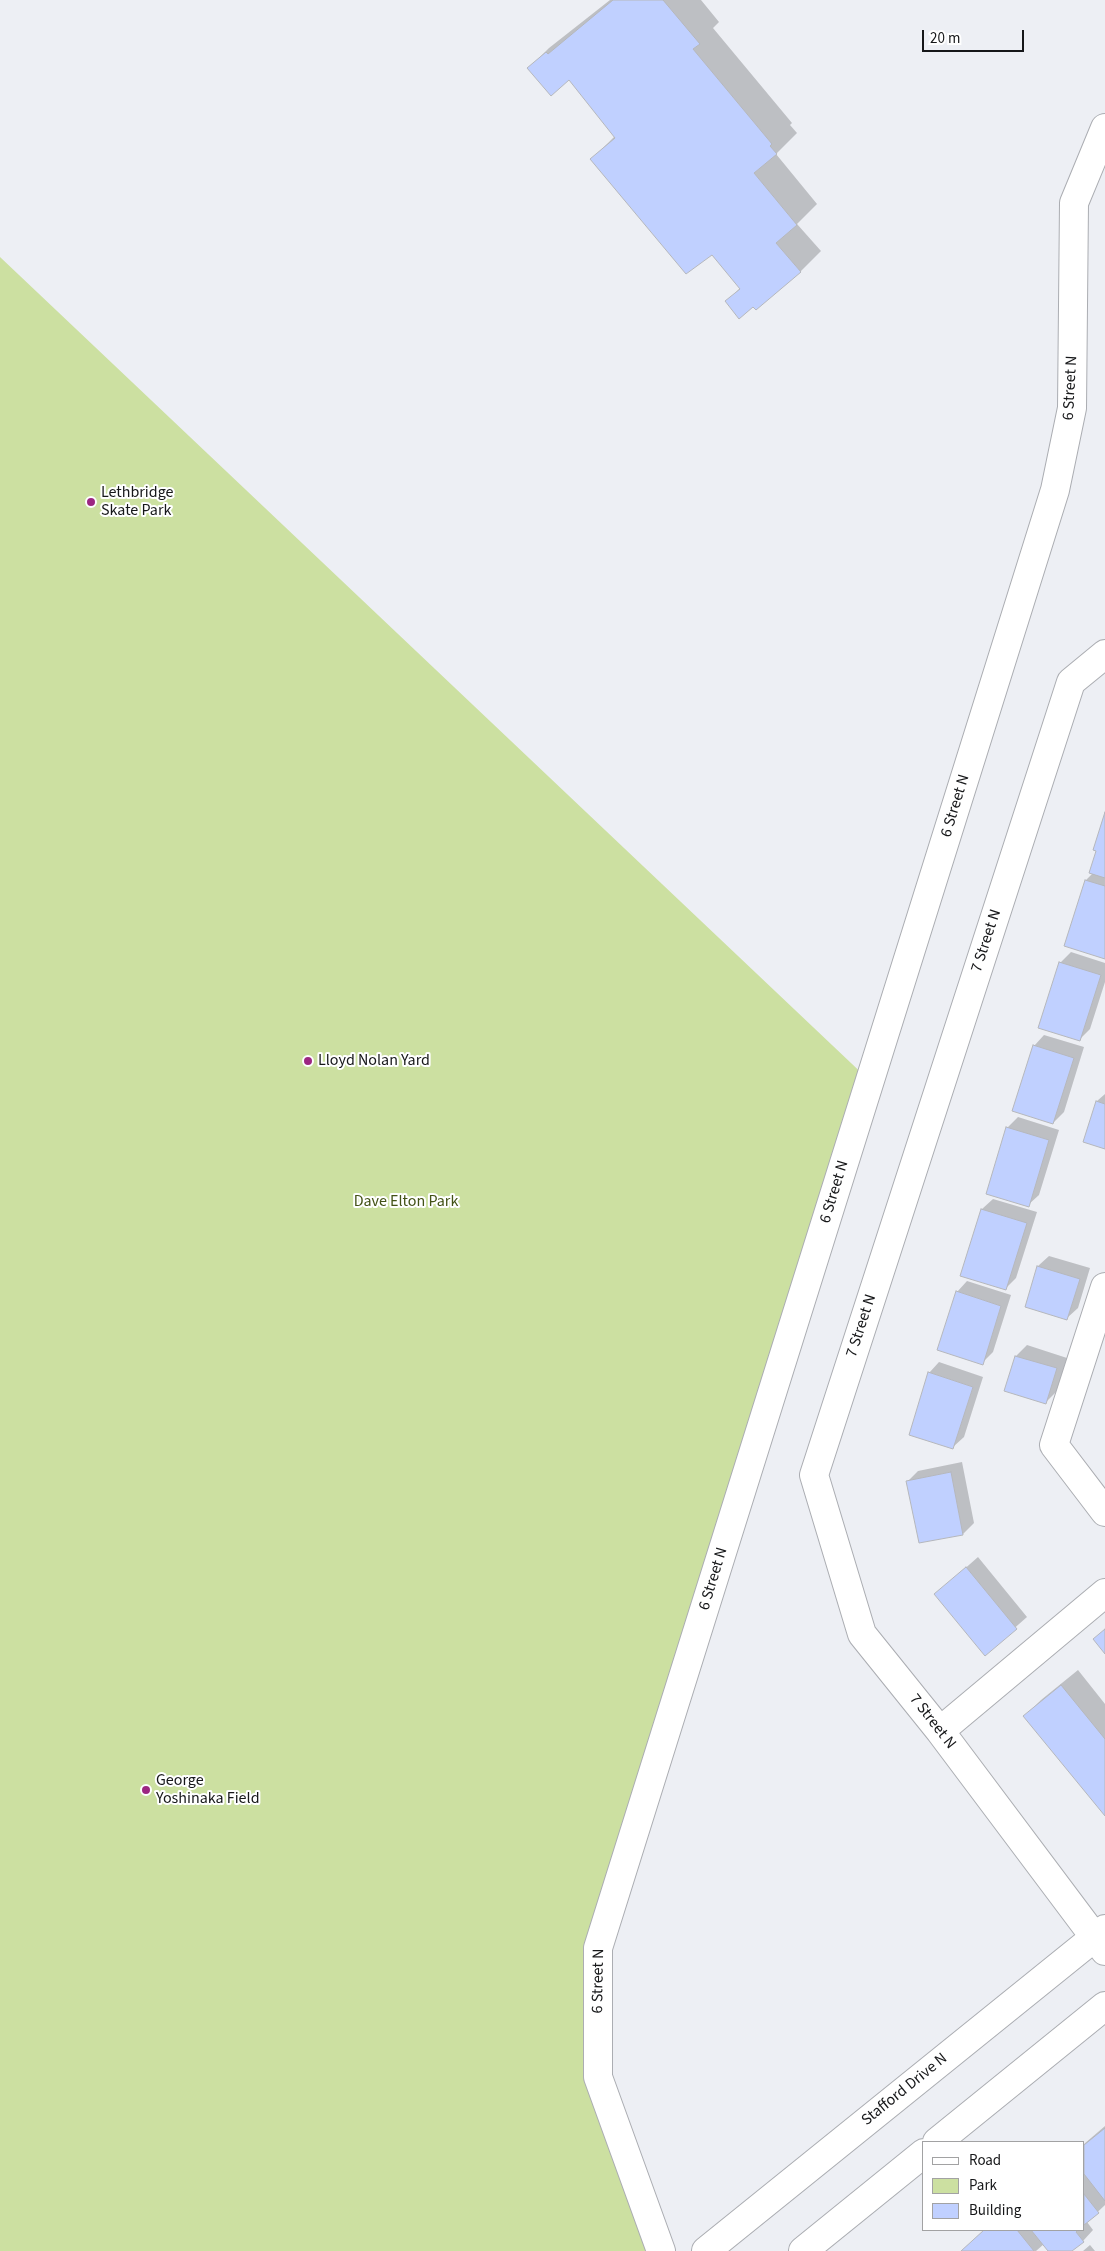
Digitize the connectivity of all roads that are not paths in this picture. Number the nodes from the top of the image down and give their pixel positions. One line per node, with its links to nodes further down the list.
1 (1105, 128): 11 (street, 6 Street N)
2 (1105, 654): 6 (street, 7 Street N)
3 (1105, 1287): 4 (street)
4 (1105, 1512)
5 (1105, 1593): 6 (street)
6 (940, 1731): 7 (street, 7 Street N)
7 (1101, 1939): 12 (street, Stafford Drive N)
8 (1105, 2006): 9 (street)
9 (938, 2141)
10 (922, 2155): 13 (street)
11 (661, 2251)
12 (706, 2251)
13 (802, 2251)

